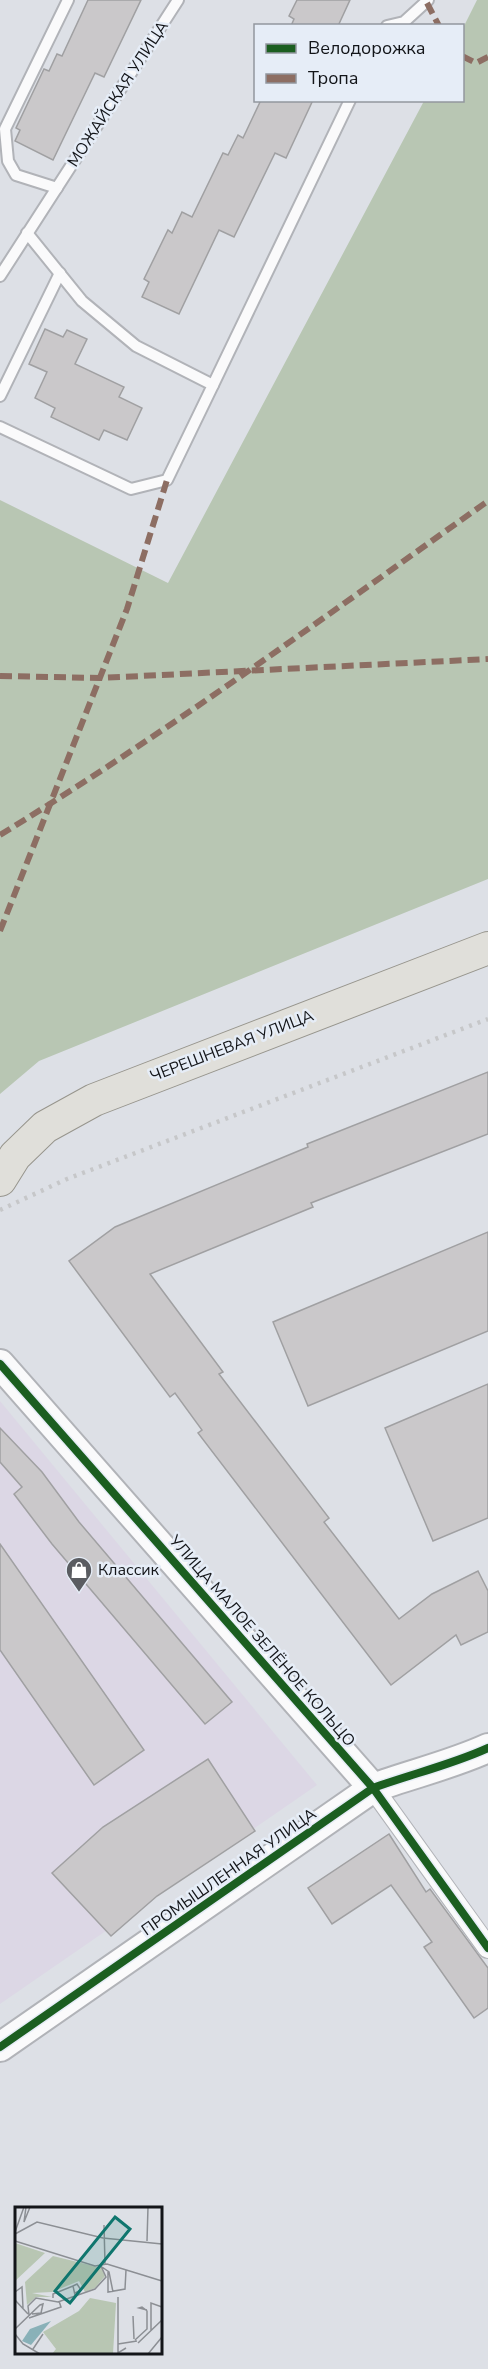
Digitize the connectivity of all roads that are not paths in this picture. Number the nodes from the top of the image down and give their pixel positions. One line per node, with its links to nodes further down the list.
1 (68, 0): 6 (lane)
2 (178, 0): 6 (lane, МОЖАЙСКАЯ УЛИЦА)
3 (428, 0): 4 (lane)
4 (396, 24)
5 (349, 102): 10 (lane)
6 (57, 188): 7 (lane, МОЖАЙСКАЯ УЛИЦА)
7 (27, 233): 8 (lane); 9 (lane, МОЖАЙСКАЯ УЛИЦА)
8 (60, 273): 10 (lane); 11 (lane)
9 (0, 276)
10 (213, 385): 12 (lane)
11 (0, 396)
12 (0, 427)
13 (488, 948): 14 (main road, ЧЕРЕШНЕВАЯ УЛИЦА)
14 (0, 1180)
15 (0, 1364): 17 (street, УЛИЦА МАЛОЕ ЗЕЛЁНОЕ КОЛЬЦО)
16 (488, 1748): 17 (street, ПРОМЫШЛЕННАЯ УЛИЦА)
17 (373, 1788): 18 (street, УЛИЦА МАЛОЕ ЗЕЛЁНОЕ КОЛЬЦО); 19 (street, ПРОМЫШЛЕННАЯ УЛИЦА)
18 (488, 1948)
19 (0, 2047)

